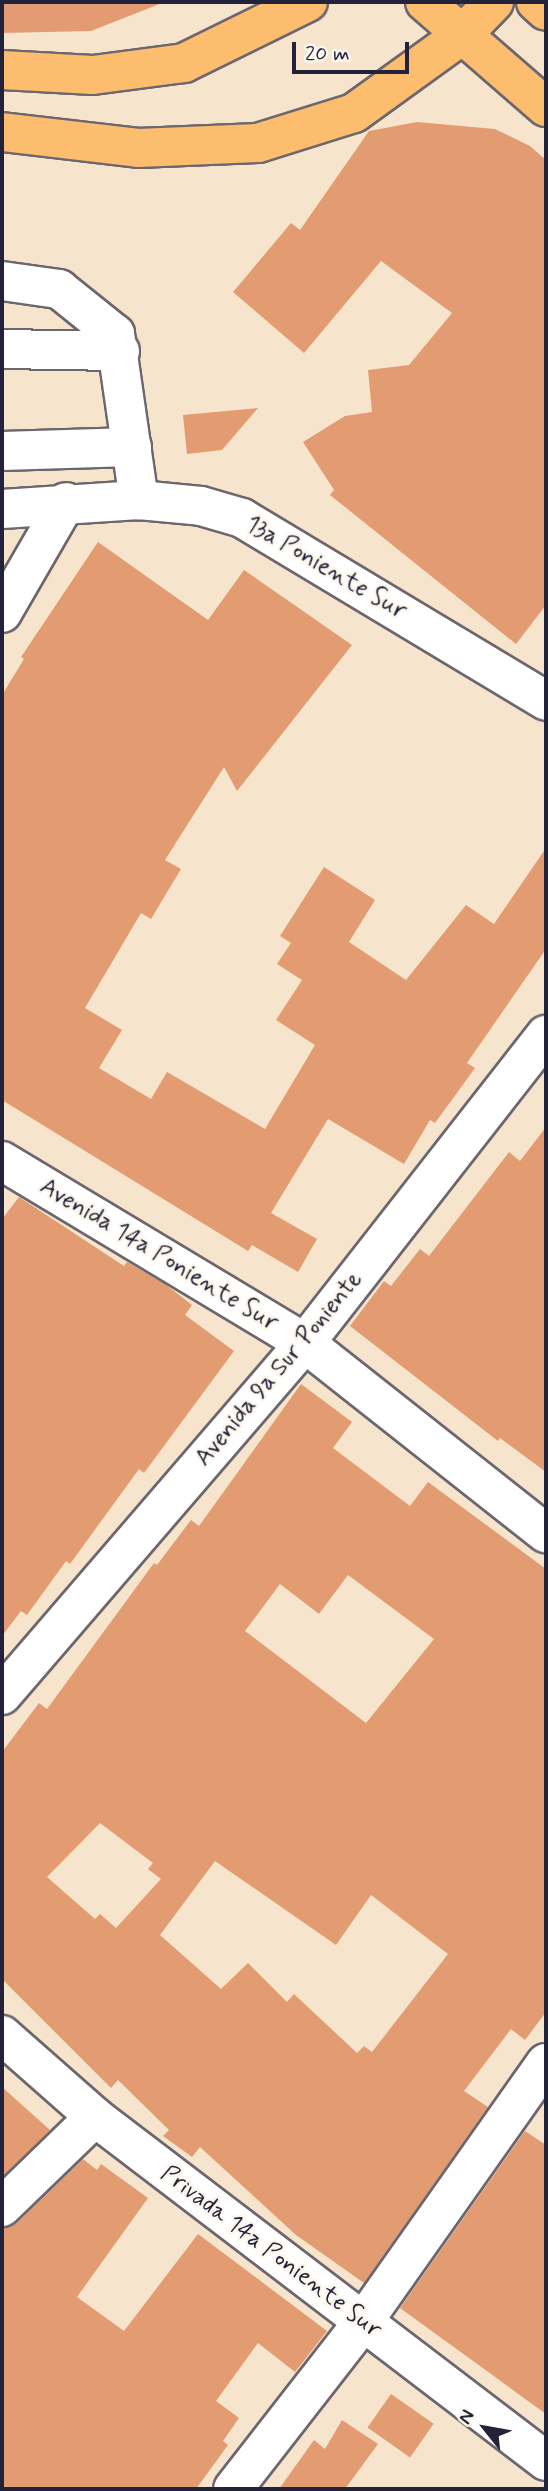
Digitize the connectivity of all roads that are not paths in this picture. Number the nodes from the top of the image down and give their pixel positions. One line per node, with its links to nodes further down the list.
1 (308, 2): 7 (main road)
2 (425, 2): 6 (main road)
3 (494, 2): 6 (main road)
4 (536, 2): 5 (main road)
5 (546, 11)
6 (462, 35): 8 (main road); 9 (main road)
7 (2, 70)
8 (546, 107)
9 (2, 132)
10 (2, 281): 12 (street)
11 (2, 349): 12 (street)
12 (120, 351): 13 (street)
13 (132, 447): 14 (street); 15 (street)
14 (2, 451)
15 (139, 500): 16 (street, 13a Poniente Sur); 19 (street, 13a Poniente Sur)
16 (66, 502): 17 (street, 13a Poniente Sur); 18 (street)
17 (2, 509)
18 (2, 613)
19 (546, 701)
20 (546, 1035): 22 (street, Avenida 9a Sur Poniente)
21 (2, 1161): 22 (street, Avenida 14a Poniente Sur)
22 (304, 1343): 23 (street, Avenida 14a Poniente Sur); 24 (street, Avenida 9a Sur Poniente)
23 (546, 1533)
24 (2, 1695)
25 (2, 2035): 27 (street, Privada 14a Poniente Sur)
26 (546, 2063): 29 (street)
27 (95, 2117): 28 (street); 29 (street, Privada 14a Poniente Sur)
28 (2, 2207)
29 (363, 2322): 30 (street, Privada 14a Poniente Sur); 31 (street)
30 (546, 2461)
31 (233, 2489)

